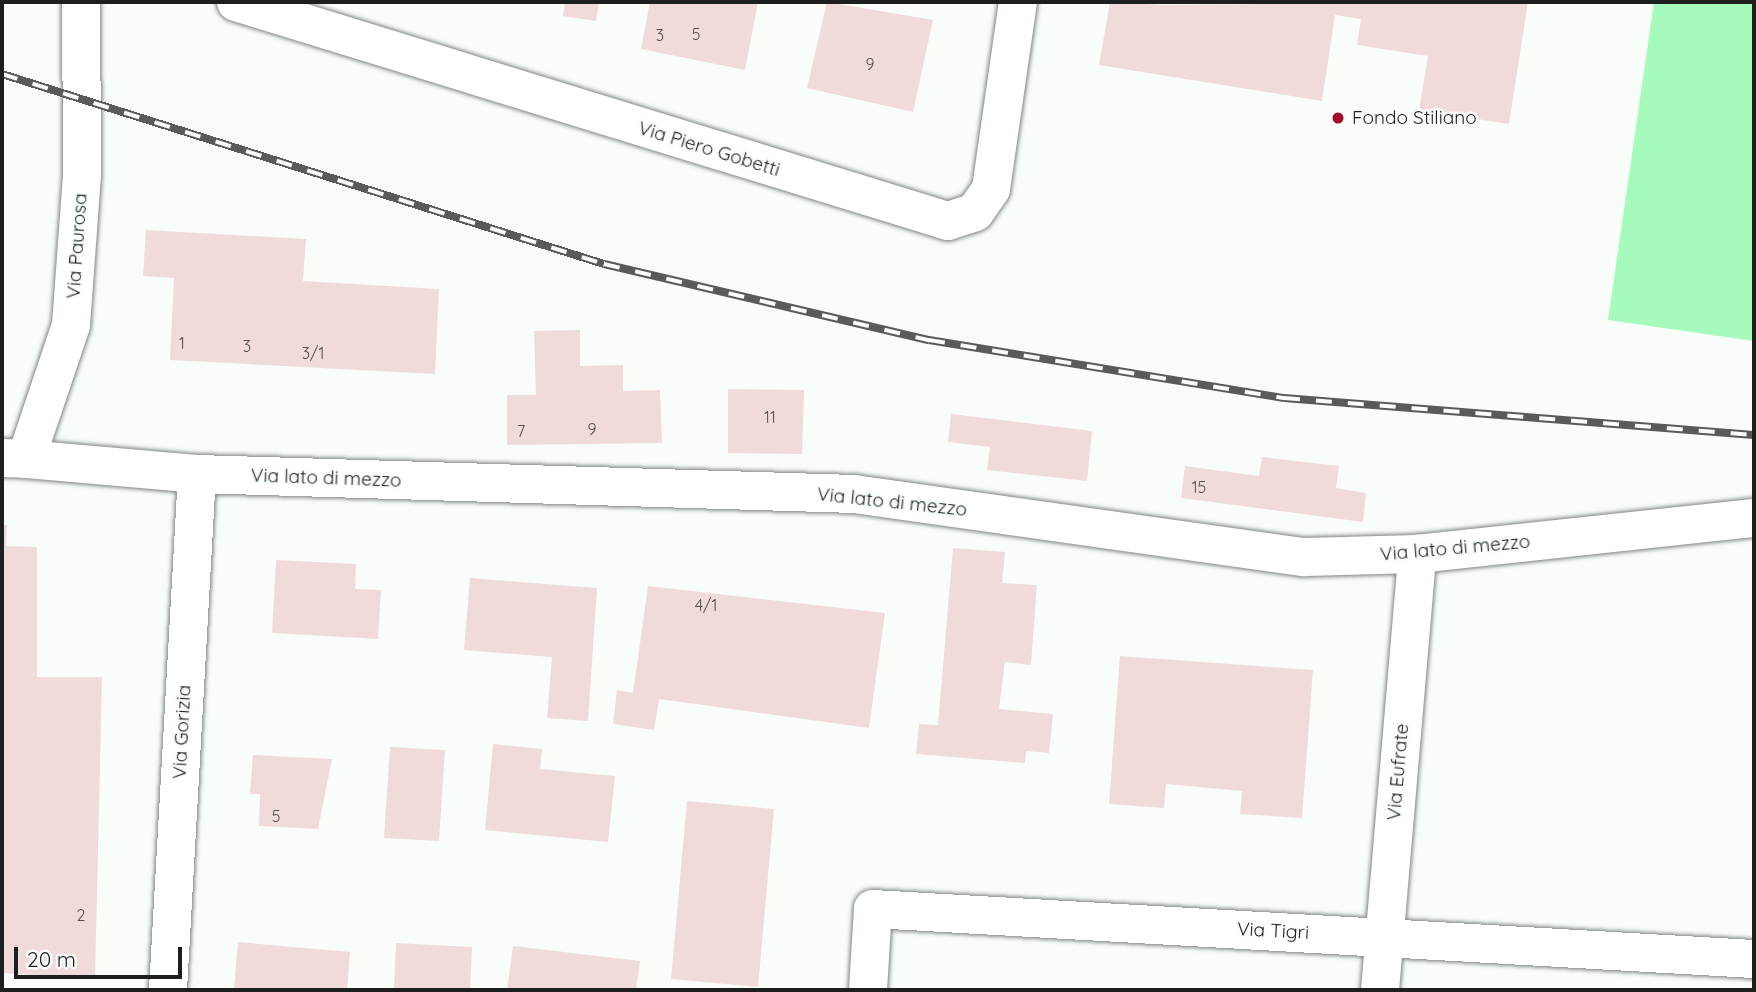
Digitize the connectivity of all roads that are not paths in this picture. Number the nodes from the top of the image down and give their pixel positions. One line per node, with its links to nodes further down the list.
1 (81, 2): 4 (street, Via Paurosa)
2 (236, 2): 3 (street, Via Piero Gobetti)
3 (1017, 2)
4 (14, 458): 5 (street, Via lato di mezzo)
5 (197, 474): 7 (street, Via lato di mezzo); 10 (street, Via Gorizia)
6 (1754, 518): 7 (street, Via lato di mezzo)
7 (1417, 554): 8 (street, Via Eufrate)
8 (1384, 938): 9 (street, Via Tigri); 11 (street, Via Tigri); 12 (street, Via Eufrate)
9 (1754, 958)
10 (168, 990)
11 (868, 990)
12 (1380, 990)

